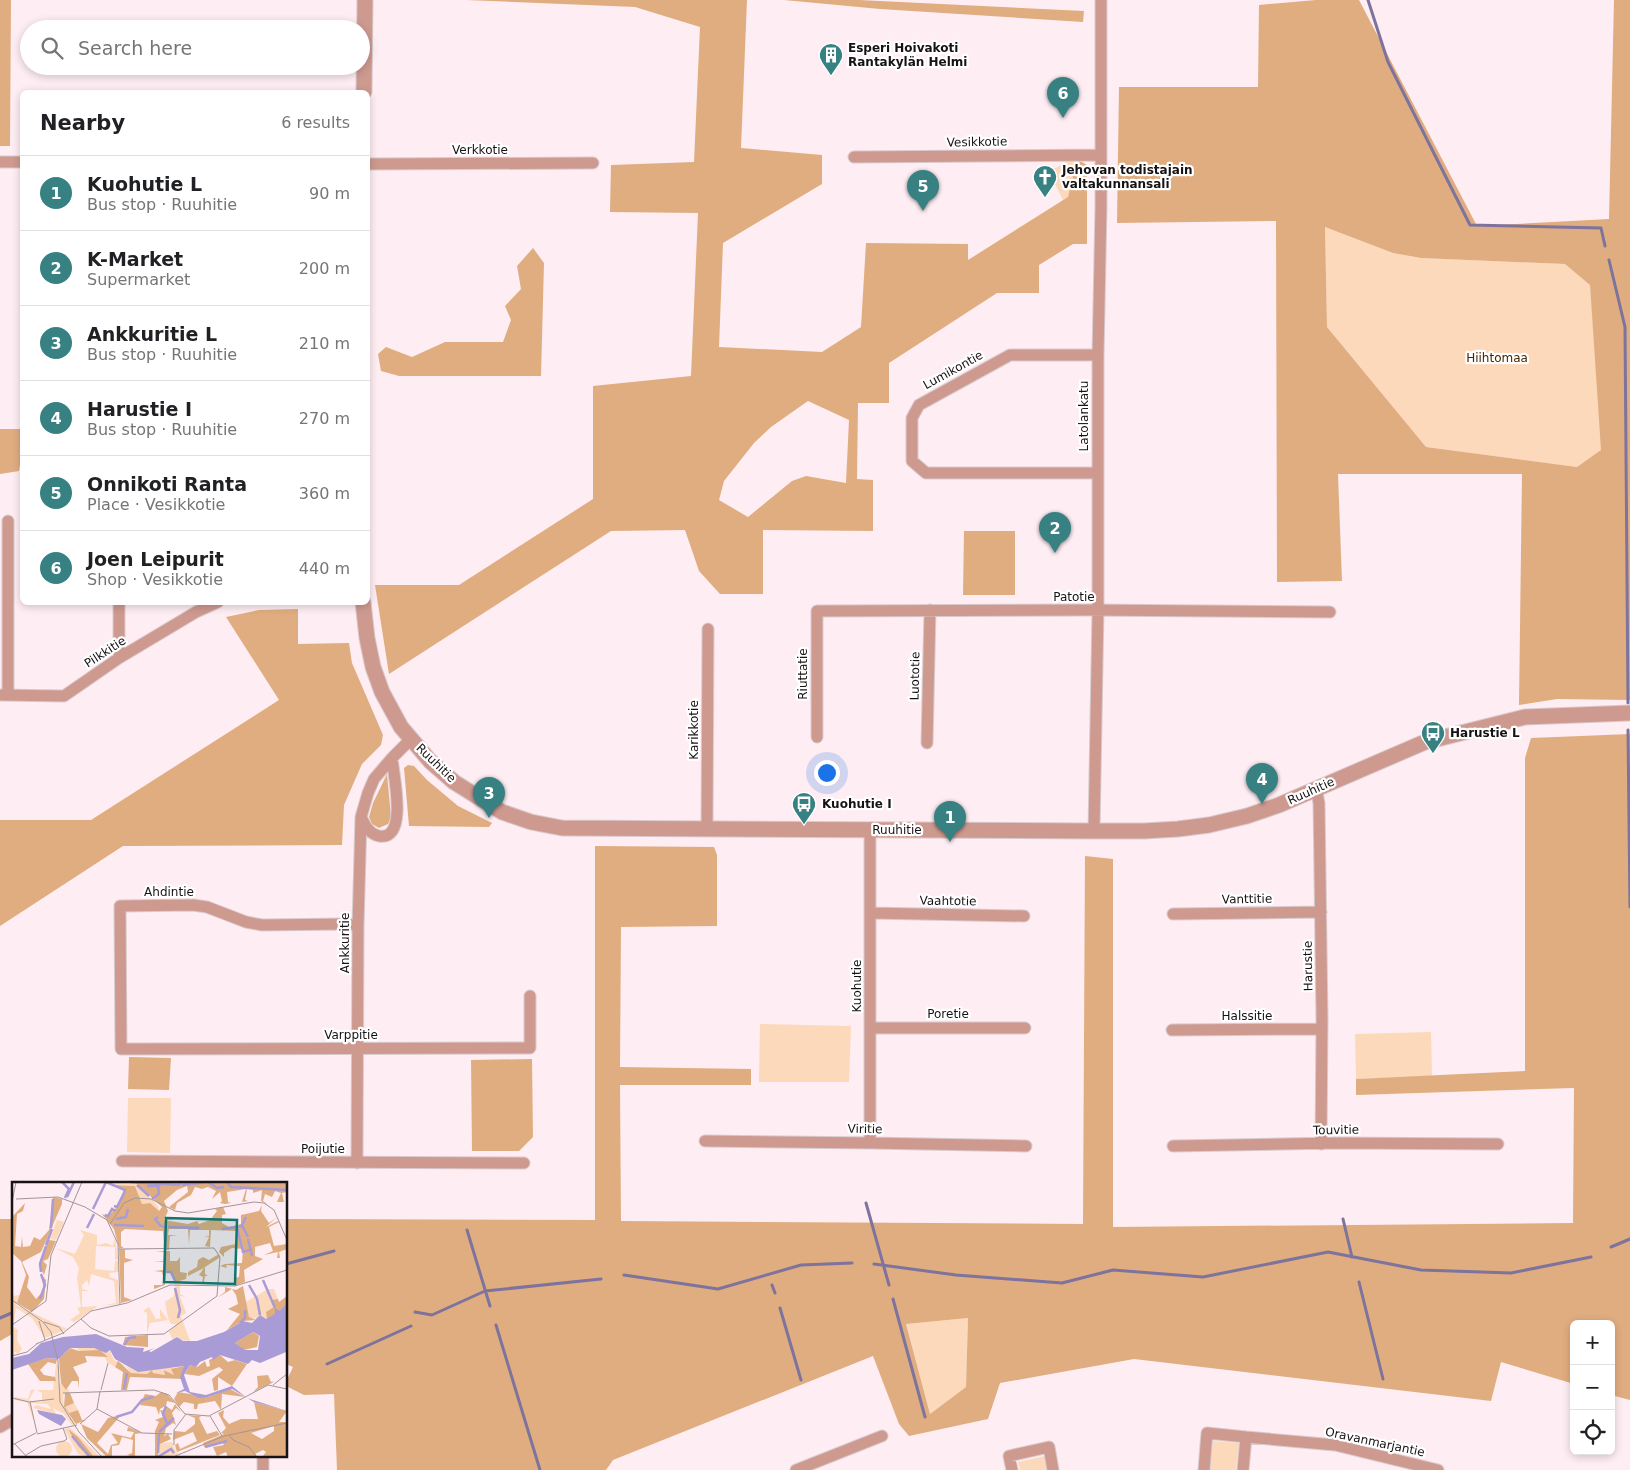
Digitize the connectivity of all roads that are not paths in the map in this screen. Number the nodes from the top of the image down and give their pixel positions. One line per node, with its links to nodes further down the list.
1 (365, 0): 3 (street)
2 (1101, 0): 6 (street, Latolankatu)
3 (365, 20)
4 (364, 75): 5 (street)
5 (364, 90)
6 (1100, 155): 7 (street, Vesikkotie); 12 (street, Latolankatu)
7 (854, 157)
8 (0, 162): 9 (street)
9 (20, 162)
10 (593, 163): 11 (street, Verkkotie)
11 (370, 164)
12 (1098, 355): 13 (street, Latolankatu); 13 (street, Lumikontie)
13 (1098, 473): 19 (street, Latolankatu)
14 (8, 521): 24 (street)
15 (119, 605): 23 (street)
16 (211, 605): 23 (street, Pilkkitie)
17 (363, 605): 27 (street, Ruuhitie)
18 (930, 610): 19 (street, Patotie); 20 (street, Patotie); 28 (street, Luototie)
19 (1098, 610): 21 (street, Patotie); 34 (street, Latolankatu)
20 (817, 611): 26 (street, Riuttatie)
21 (1330, 612)
22 (708, 629): 32 (street, Karikkotie)
23 (119, 658): 24 (street, Pilkkitie)
24 (4, 695)
25 (1630, 712): 30 (street, Ruuhitie)
26 (817, 738)
27 (411, 739): 29 (street, Ankkuritie); 32 (street, Ruuhitie)
28 (927, 743)
29 (392, 758): 31 (street, Ankkuritie); 31 (street)
30 (1316, 788): 34 (street, Ruuhitie); 35 (street, Harustie)
31 (361, 817): 39 (street, Ankkuritie)
32 (707, 830): 33 (street, Ruuhitie)
33 (870, 830): 34 (street, Ruuhitie); 36 (street, Kuohutie)
34 (1094, 832)
35 (1321, 912): 37 (street, Vanttitie); 44 (street, Harustie)
36 (871, 913): 38 (street, Vaahtotie); 41 (street, Kuohutie)
37 (1173, 914)
38 (1024, 916)
39 (358, 926): 45 (street, Ahdintie); 46 (street, Ankkuritie)
40 (530, 996): 46 (street, Varppitie)
41 (871, 1028): 42 (street, Poretie); 48 (street, Kuohutie)
42 (1025, 1028)
43 (1172, 1030): 44 (street, Halssitie)
44 (1322, 1030): 49 (street, Harustie)
45 (121, 1049): 46 (street, Varppitie)
46 (358, 1049): 54 (street, Ankkuritie)
47 (704, 1141): 48 (street, Viritie)
48 (870, 1142): 51 (street, Viritie)
49 (1321, 1144): 50 (street, Touvitie); 52 (street, Touvitie)
50 (1498, 1144)
51 (1026, 1146)
52 (1173, 1146)
53 (122, 1161): 54 (street, Poijutie)
54 (357, 1163): 55 (street, Poijutie)
55 (524, 1163)
56 (12, 1420): 57 (street)
57 (0, 1427)
58 (882, 1436): 60 (street)
59 (1246, 1437): 64 (street, Oravanmarjantie); 65 (street); 66 (street, Oravanmarjantie)
60 (814, 1467): 61 (street)
61 (796, 1470)
62 (1012, 1470): 63 (street)
63 (1053, 1470)
64 (1204, 1470)
65 (1243, 1470)
66 (1438, 1470)

